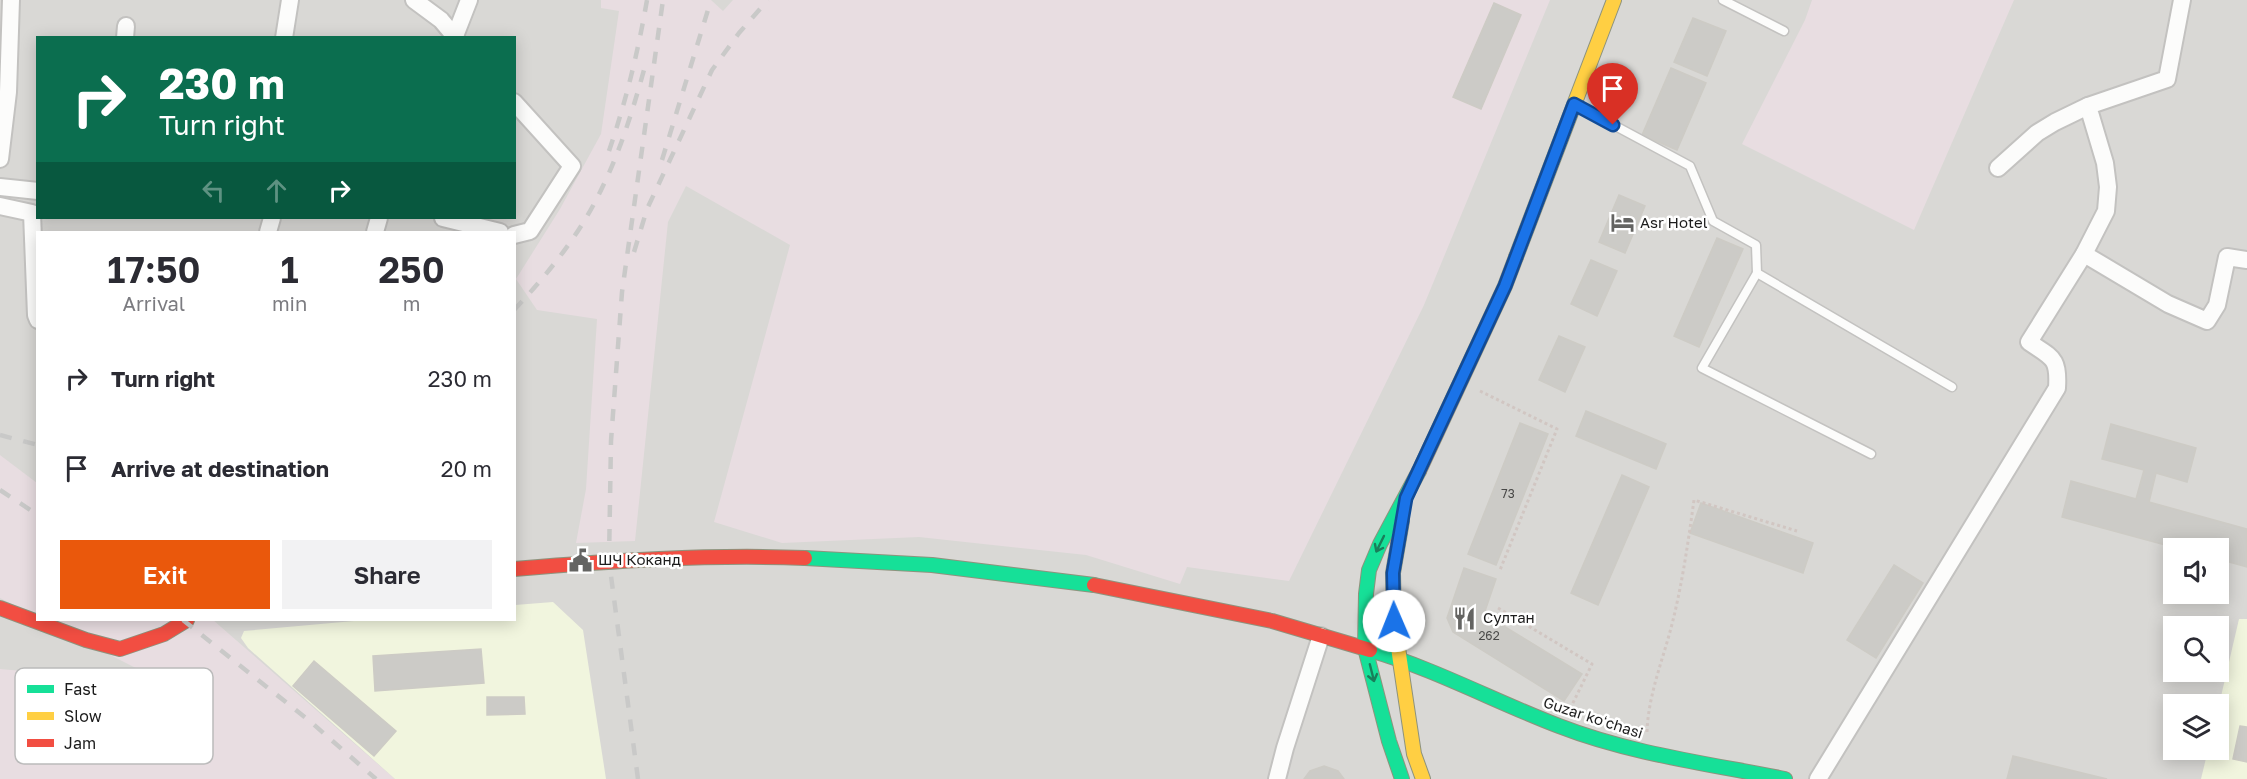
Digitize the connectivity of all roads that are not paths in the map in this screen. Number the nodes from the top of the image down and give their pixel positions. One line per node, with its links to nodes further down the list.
1 (11, 0): 15 (street)
2 (290, 0): 9 (street)
3 (414, 0): 10 (street)
4 (469, 0): 11 (street)
5 (1614, 0): 13 (main road)
6 (1723, 0): 8 (lane)
7 (2182, 0): 14 (street)
8 (1784, 32)
9 (284, 36)
10 (455, 36)
11 (456, 36)
12 (516, 104): 22 (street)
13 (1574, 104): 25 (lane); 29 (main road)
14 (2088, 106): 16 (street); 23 (street)
15 (0, 159)
16 (1998, 168)
17 (0, 187): 18 (street)
18 (36, 191)
19 (0, 207): 26 (street)
20 (447, 219): 21 (street)
21 (496, 231)
22 (516, 234)
23 (2085, 254): 24 (street); 40 (street)
24 (2247, 260)
25 (1757, 273): 27 (lane); 28 (lane)
26 (36, 315)
27 (1952, 387)
28 (1871, 454)
29 (1406, 498): 34 (main road, one-way to 34); 35 (main road)
30 (516, 569): 33 (main road, Guzar koʻchasi)
31 (0, 608): 32 (main road)
32 (185, 621)
33 (1321, 636): 34 (main road, Guzar koʻchasi); 36 (street)
34 (1365, 648): 35 (main road, Guzar koʻchasi); 37 (main road, one-way to 37)
35 (1400, 659): 38 (main road); 39 (main road, Guzar koʻchasi)
36 (1277, 779)
37 (1402, 779)
38 (1423, 779)
39 (1785, 779)
40 (1818, 779)

